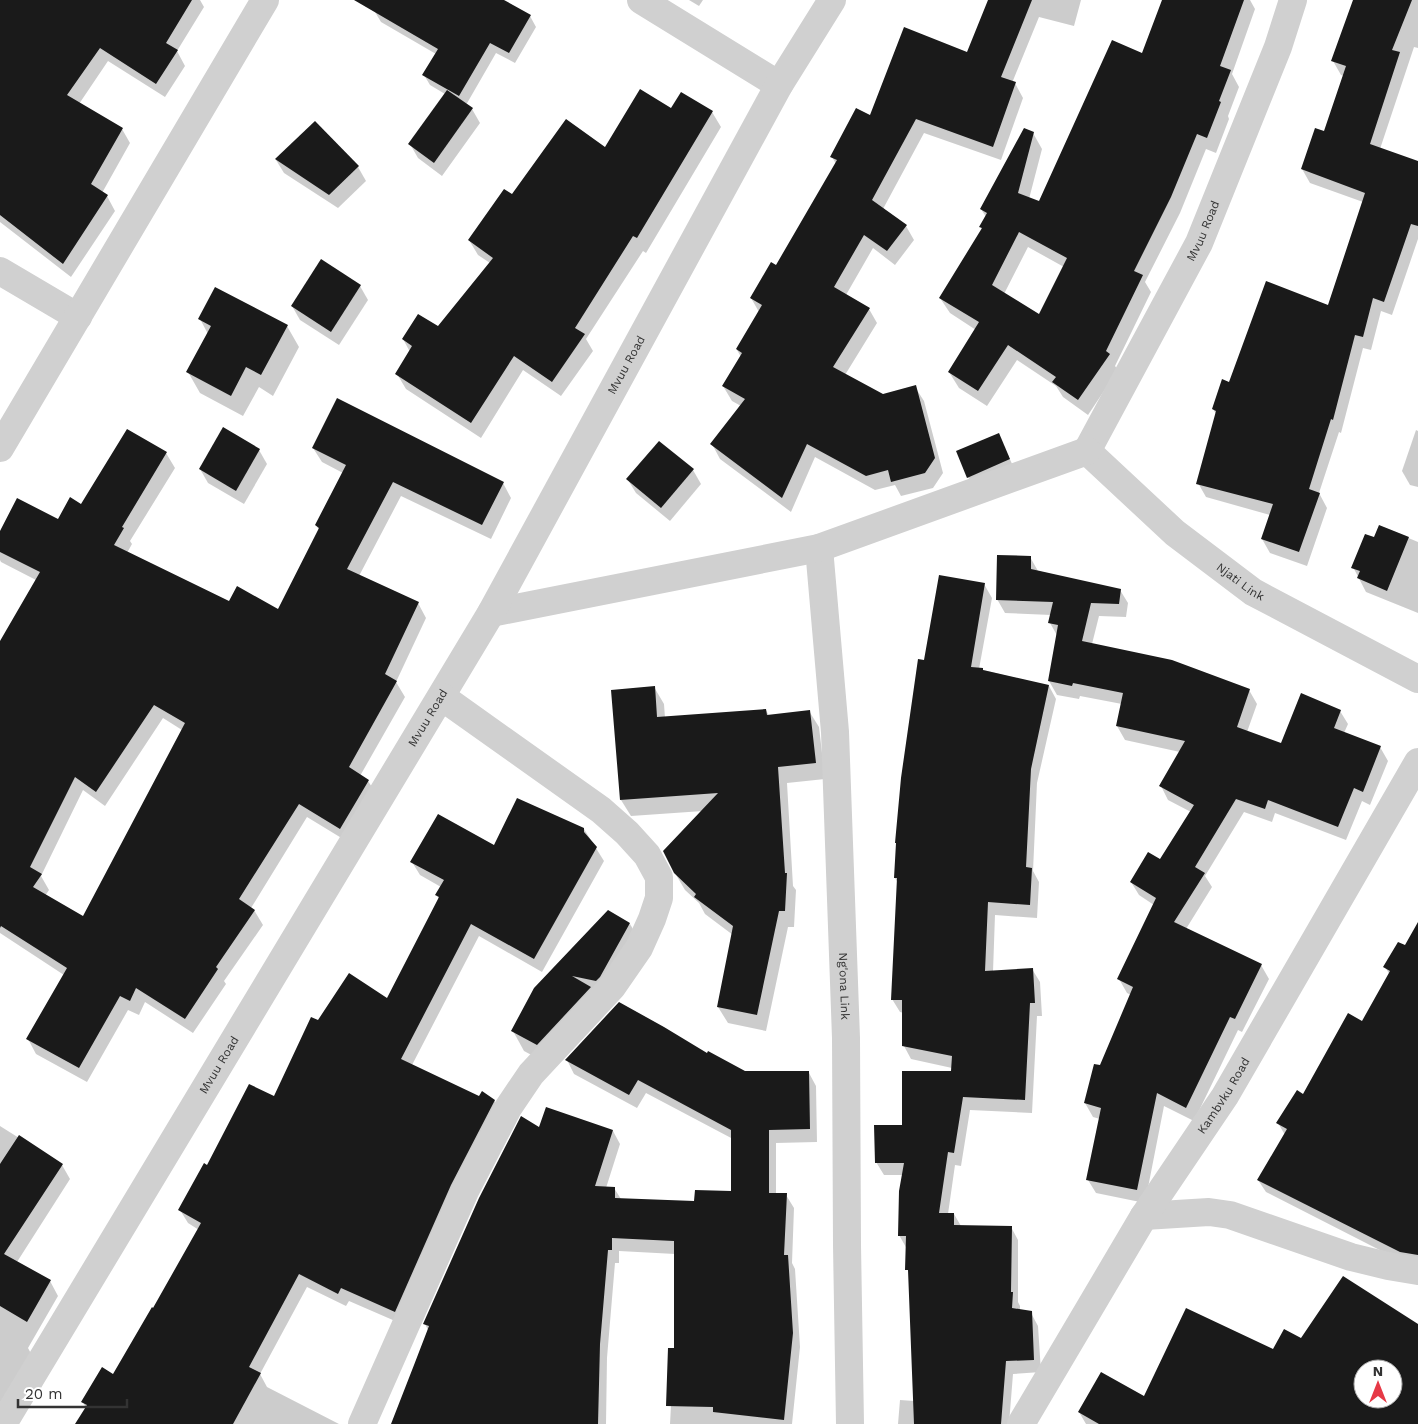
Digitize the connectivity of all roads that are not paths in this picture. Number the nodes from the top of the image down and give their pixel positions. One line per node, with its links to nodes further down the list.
1 (265, 0): 7 (street)
2 (641, 0): 5 (street)
3 (832, 0): 5 (street, Mvuu Road)
4 (1293, 0): 9 (street, Mvuu Road)
5 (779, 86): 11 (street, Mvuu Road)
6 (0, 271): 7 (street)
7 (78, 318): 8 (street)
8 (0, 448)
9 (1086, 451): 10 (street); 12 (street, Njati Link)
10 (819, 548): 11 (street); 19 (street, Ng'ona Link)
11 (491, 614): 13 (street, Mvuu Road)
12 (1418, 679)
13 (442, 697): 17 (street, Mvuu Road); 18 (street)
14 (1418, 762): 15 (street, Kambvku Road)
15 (1144, 1216): 16 (street); 20 (street, Kambvku Road)
16 (1418, 1270)
17 (3, 1424)
18 (362, 1424)
19 (850, 1424)
20 (1021, 1424)

